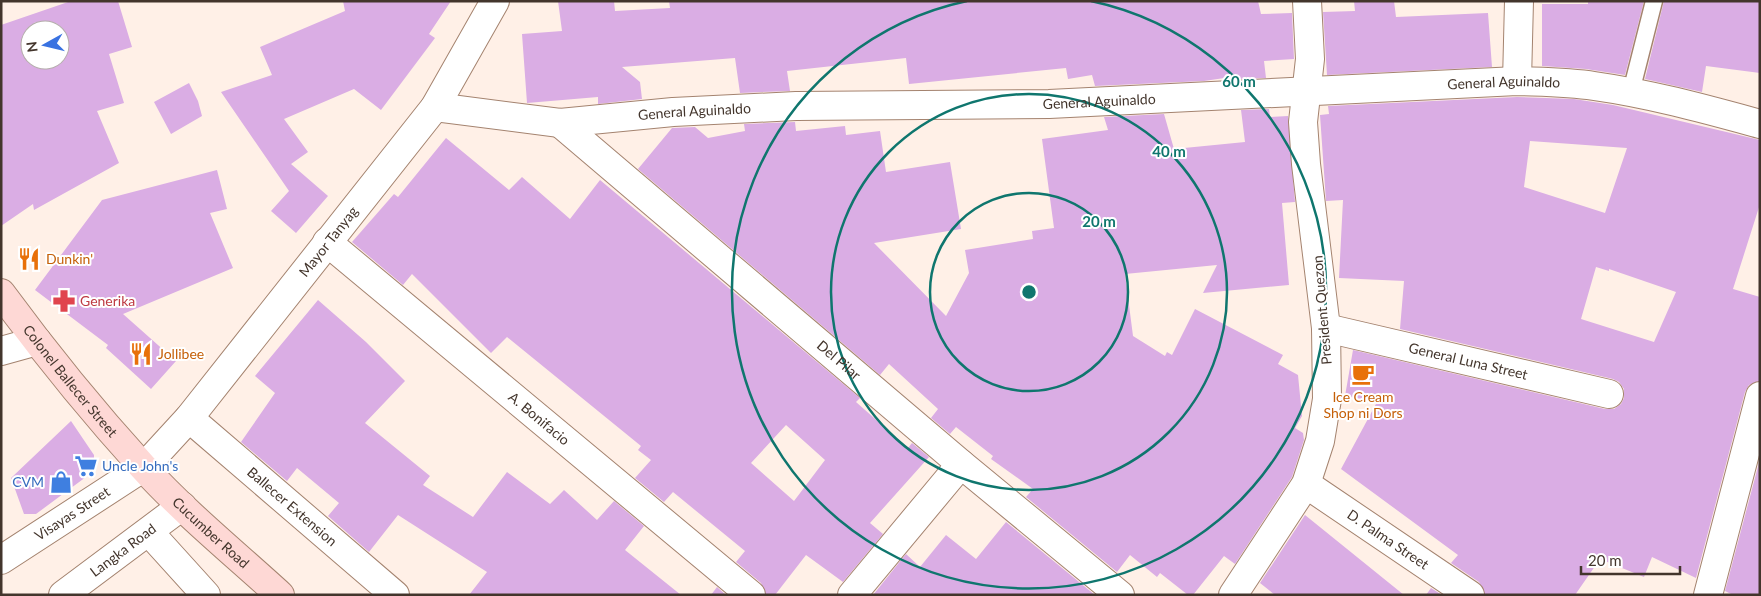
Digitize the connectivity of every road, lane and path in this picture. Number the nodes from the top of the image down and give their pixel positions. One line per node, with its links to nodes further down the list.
1 (495, 1): 8 (street, Mayor Tanyag)
2 (1307, 1): 6 (street, President Quezon)
3 (1519, 1): 5 (street)
4 (1654, 1): 7 (lane)
5 (1517, 81): 6 (street, General Aguinaldo); 7 (street, General Aguinaldo)
6 (1306, 91): 9 (street, General Aguinaldo); 13 (street, President Quezon)
7 (1631, 92): 10 (street, General Aguinaldo)
8 (435, 107): 9 (street, General Aguinaldo); 11 (street, Mayor Tanyag)
9 (560, 123): 19 (street, Del Pilar)
10 (1760, 124)
11 (327, 242): 18 (street, Mayor Tanyag); 29 (street, A. Bonifacio)
12 (1, 293): 14 (main road, Colonel Ballecer Street)
13 (1326, 328): 16 (street, General Luna Street); 21 (street, President Quezon)
14 (37, 341): 15 (street); 20 (main road, Colonel Ballecer Street)
15 (1, 351)
16 (1610, 394)
17 (1760, 396): 34 (street)
18 (189, 418): 20 (street, Mayor Tanyag); 28 (street, Ballecer Extension)
19 (961, 464): 30 (street); 31 (street, Del Pilar)
20 (144, 467): 22 (main road, Cucumber Road); 24 (street, Visayas Street)
21 (1306, 484): 32 (street, President Quezon); 33 (street, D. Palma Street)
22 (182, 506): 23 (street, Langka Road); 27 (main road, Cucumber Road)
23 (149, 532): 25 (street, Langka Road); 26 (street)
24 (1, 560)
25 (63, 595)
26 (206, 595)
27 (280, 595)
28 (395, 595)
29 (751, 595)
30 (852, 595)
31 (1120, 595)
32 (1233, 595)
33 (1470, 595)
34 (1708, 595)

